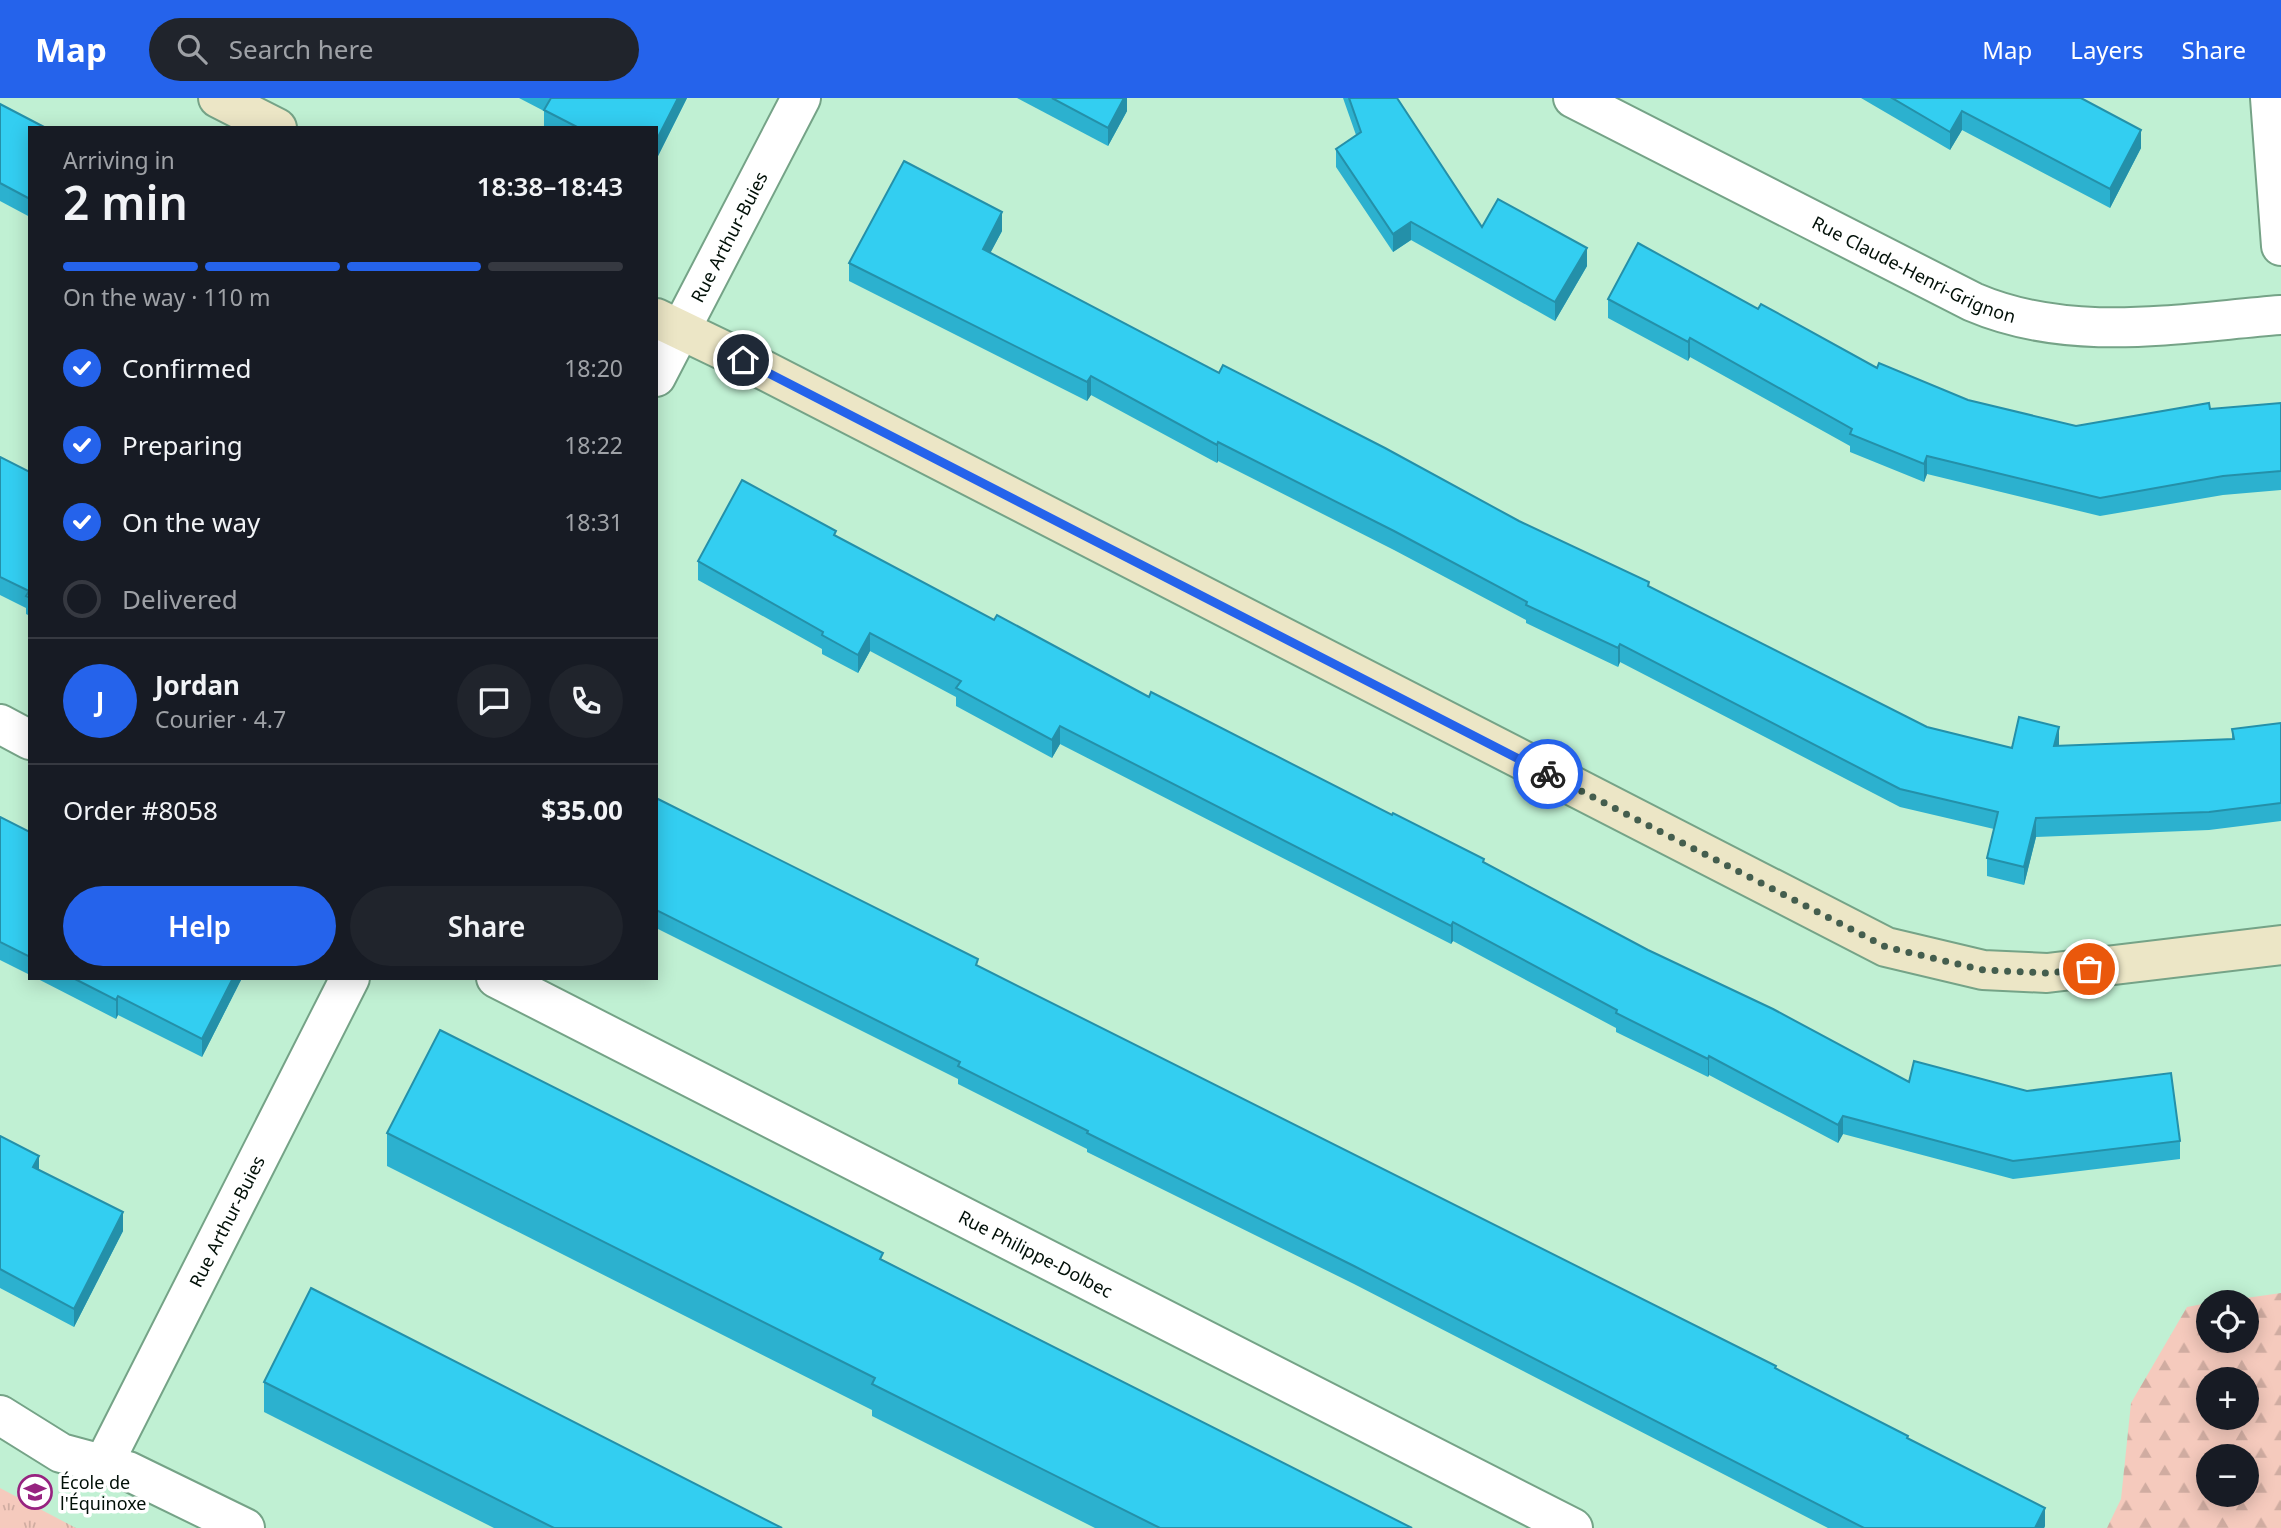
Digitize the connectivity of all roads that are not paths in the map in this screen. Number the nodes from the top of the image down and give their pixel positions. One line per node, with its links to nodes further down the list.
1 (218, 98): 5 (street)
2 (801, 98): 8 (street, Rue Arthur-Buies)
3 (1573, 98): 7 (street, Rue Claude-Henri-Grignon)
4 (2270, 98): 6 (street)
5 (273, 126)
6 (2281, 246)
7 (2281, 315)
8 (669, 324): 9 (street, Rue Arthur-Buies); 12 (street)
9 (658, 369)
10 (0, 724): 11 (street)
11 (28, 739)
12 (2281, 945)
13 (349, 980): 16 (street, Rue Arthur-Buies)
14 (500, 980): 18 (street, Rue Philippe-Dolbec)
15 (0, 1415): 16 (street)
16 (104, 1463): 17 (street)
17 (245, 1528)
18 (1573, 1528)

